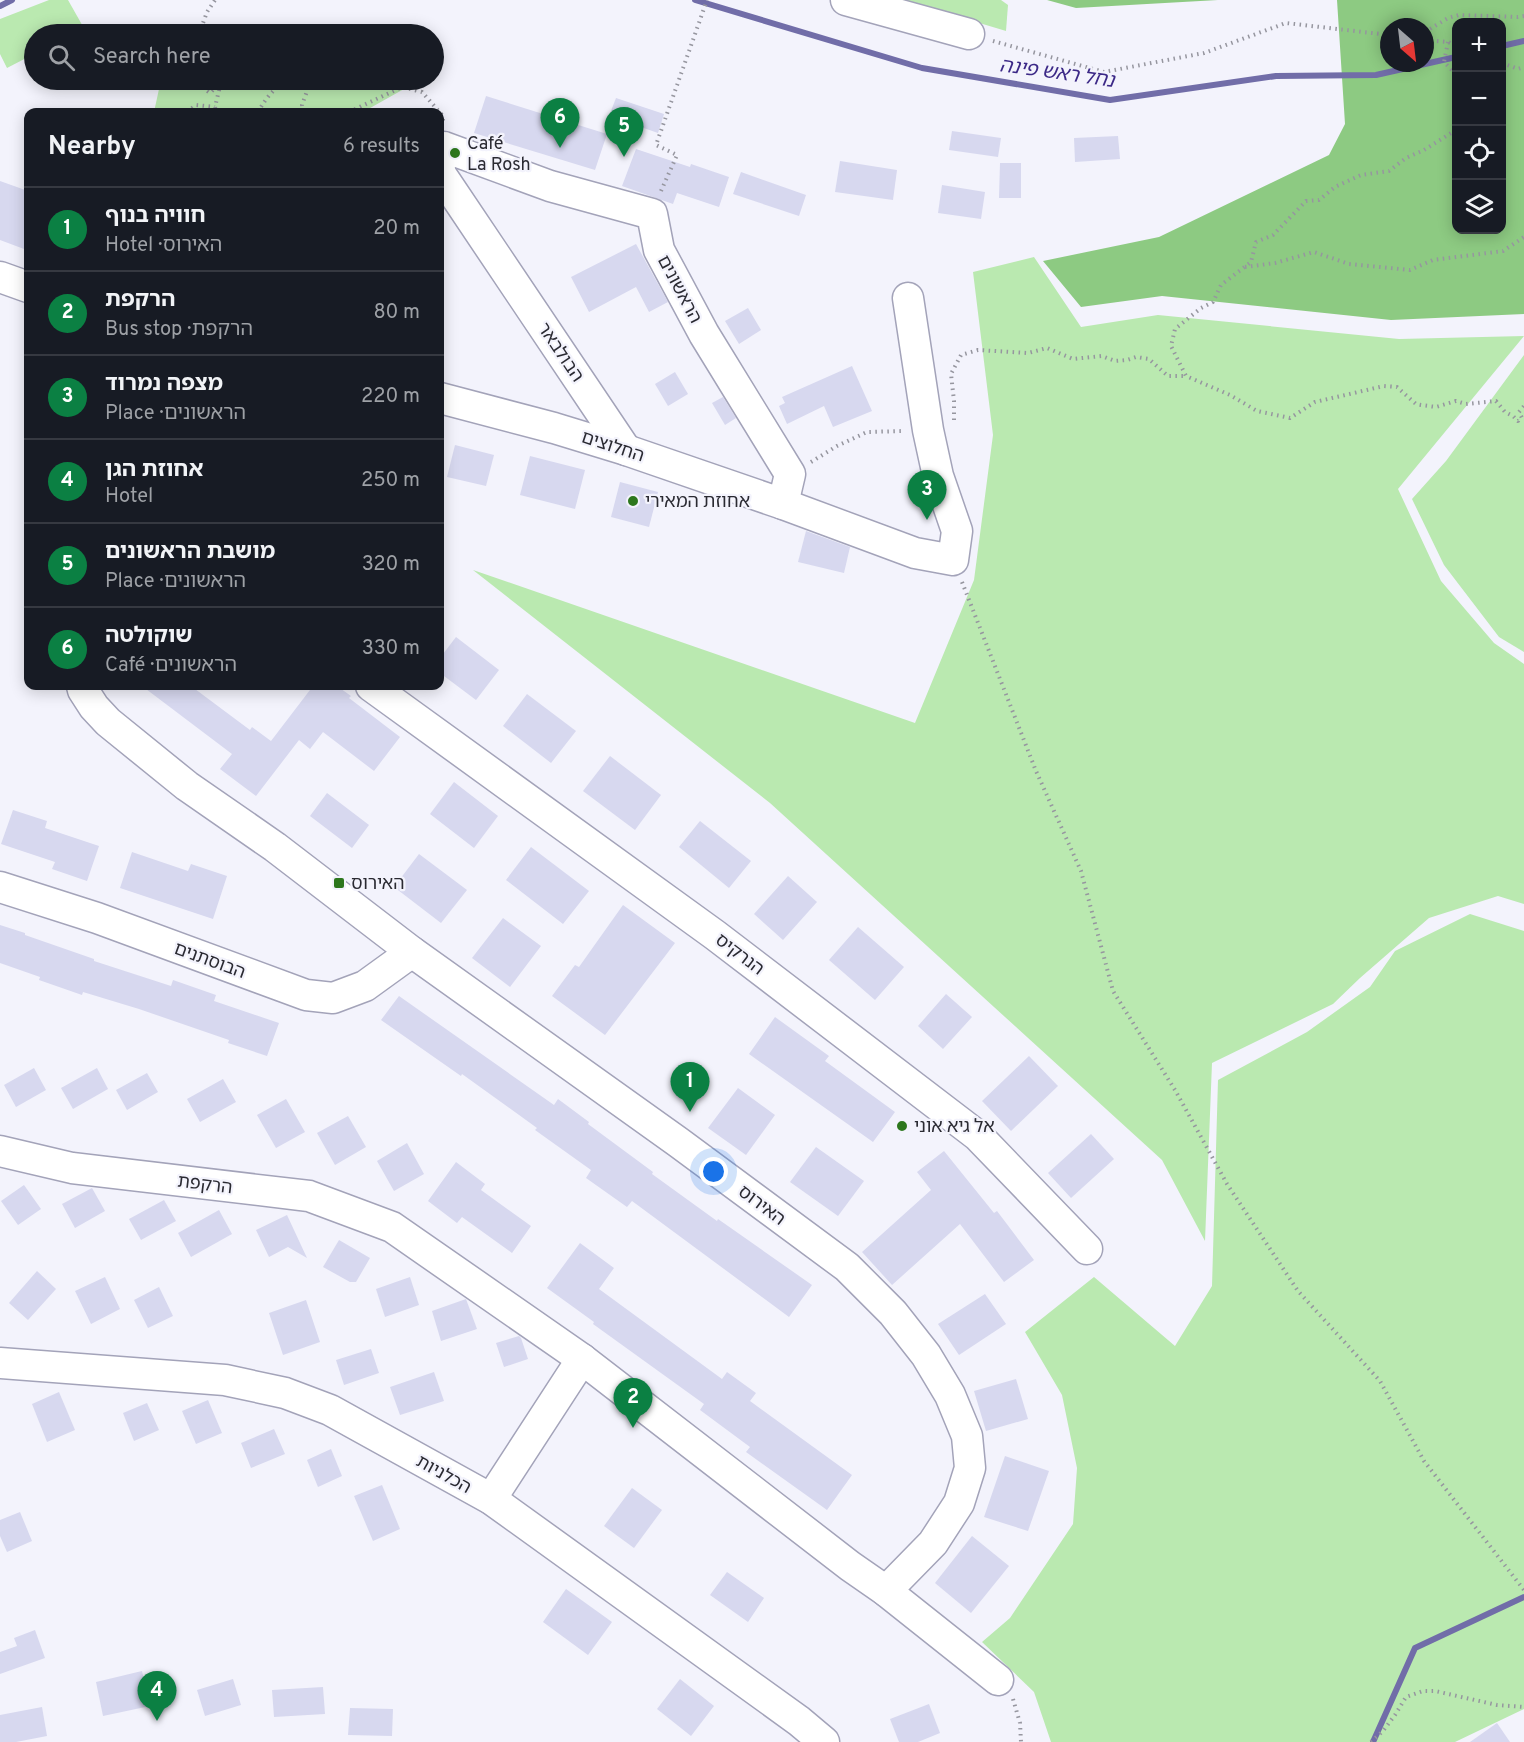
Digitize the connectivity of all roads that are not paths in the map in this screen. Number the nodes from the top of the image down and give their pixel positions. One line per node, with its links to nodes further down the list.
1 (846, 0): 2 (street)
2 (969, 34)
3 (444, 163): 10 (street, הראשונים)
4 (444, 167): 9 (street, הבולבאר)
5 (0, 277): 6 (street)
6 (24, 286)
7 (908, 298): 10 (street, החלוצים)
8 (444, 399): 9 (street, החלוצים)
9 (626, 450): 10 (street, החלוצים)
10 (783, 504)
11 (83, 690): 14 (street, האירוס)
12 (377, 690): 16 (street, הנרקיס)
13 (0, 886): 14 (street, הבוסתנים)
14 (412, 952): 20 (street, האירוס)
15 (0, 1151): 17 (street, הרקפת)
16 (1087, 1249)
17 (582, 1359): 19 (street); 20 (street, הרקפת)
18 (0, 1363): 19 (street, הכלניות)
19 (491, 1499): 22 (street, הכלניות)
20 (886, 1591): 21 (street, הרקפת)
21 (998, 1680)
22 (824, 1742)

